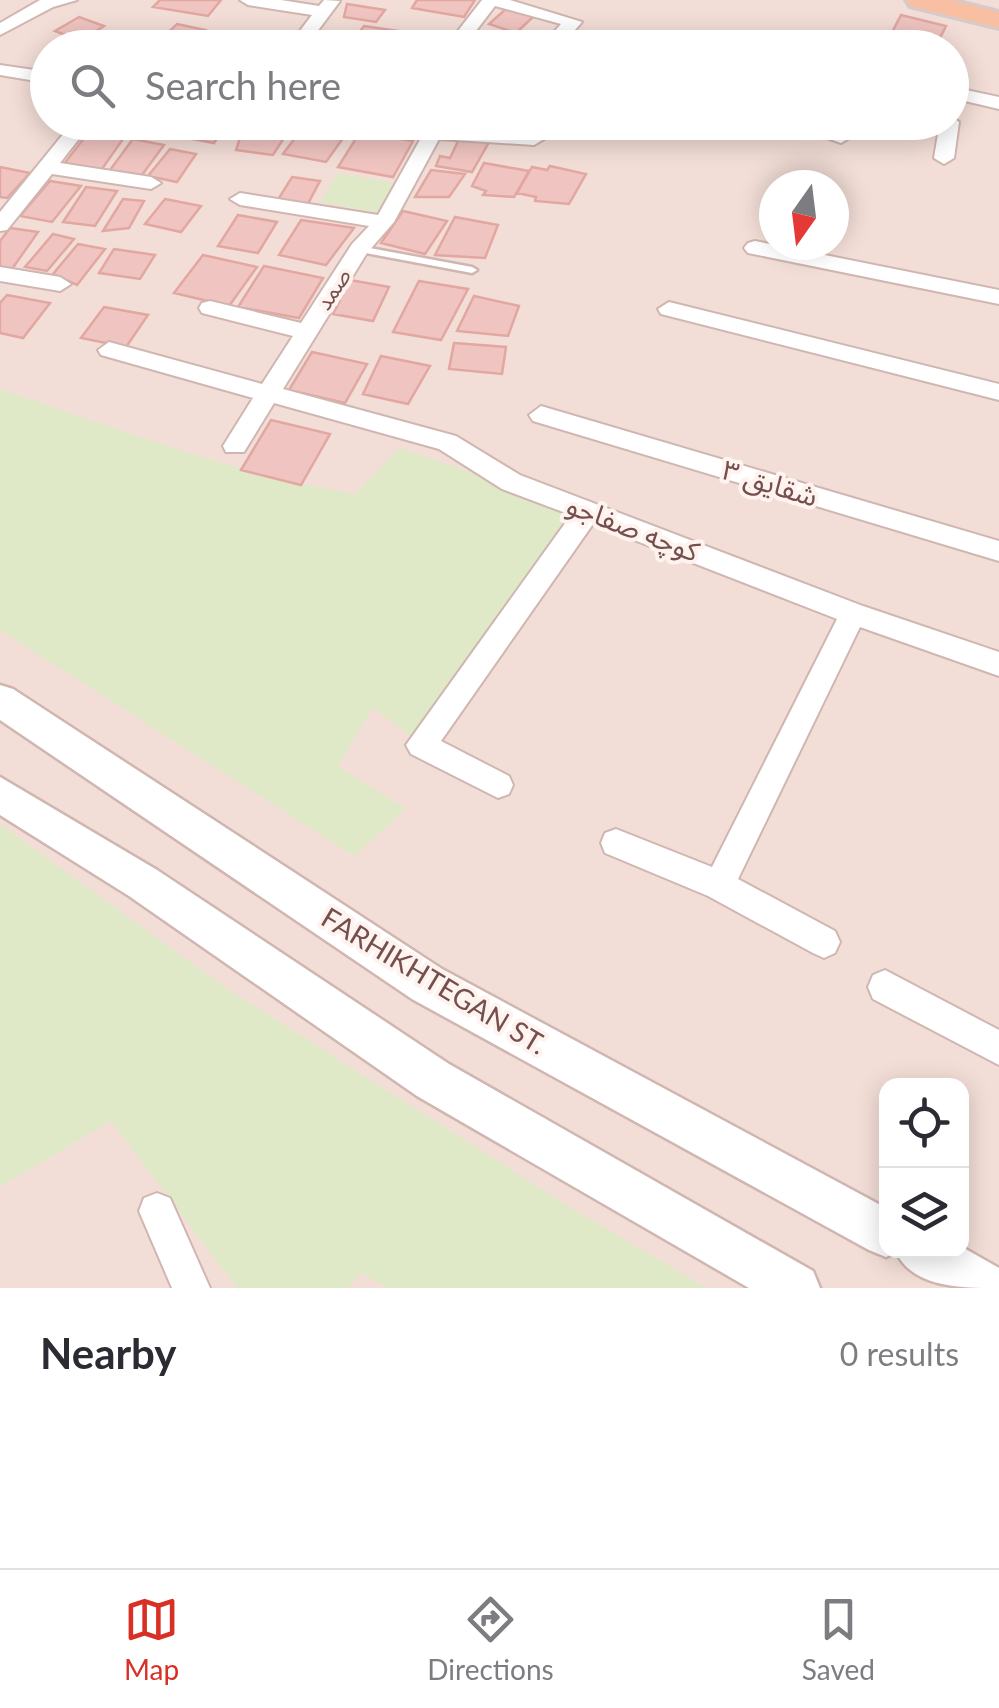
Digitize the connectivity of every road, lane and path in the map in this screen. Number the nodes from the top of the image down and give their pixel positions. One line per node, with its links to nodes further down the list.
1 (68, 0): 9 (street)
2 (248, 0): 6 (street)
3 (491, 0): 11 (street); 12 (street)
4 (919, 0): 8 (main road)
5 (970, 0): 7 (main road)
6 (329, 6): 10 (street)
7 (999, 8)
8 (999, 20)
9 (0, 30)
10 (310, 30)
11 (468, 30)
12 (566, 30)
13 (0, 70): 14 (street)
14 (30, 75)
15 (969, 100): 16 (street)
16 (999, 103)
17 (69, 140): 23 (street)
18 (429, 140): 26 (street, صمد)
19 (795, 140): 21 (street)
20 (947, 140): 22 (street)
21 (794, 152)
22 (944, 158)
23 (47, 167): 24 (street); 27 (street)
24 (151, 183)
25 (240, 199): 26 (street)
26 (384, 222): 28 (street, صمد)
27 (0, 225)
28 (359, 248): 30 (lane); 36 (street, صمد)
29 (755, 248): 33 (street)
30 (472, 270)
31 (0, 274): 32 (street)
32 (60, 284)
33 (999, 297)
34 (210, 308): 36 (street)
35 (669, 310): 38 (street)
36 (306, 332): 39 (street, صمد)
37 (109, 350): 39 (street, کوچه صفاجو)
38 (999, 392)
39 (268, 394): 41 (street, صمد); 42 (street, کوچه صفاجو)
40 (541, 415): 43 (street, شقایق ۳)
41 (235, 446)
42 (588, 511): 44 (street, کوچه صفاجو); 47 (street)
43 (999, 551)
44 (854, 614): 45 (street, کوچه صفاجو); 50 (street)
45 (999, 664)
46 (0, 700): 55 (street, FARHIKHTEGAN ST.)
47 (498, 785)
48 (0, 794): 58 (street)
49 (616, 844): 50 (street)
50 (719, 885): 51 (street)
51 (824, 942)
52 (885, 987): 53 (street)
53 (999, 1048)
54 (157, 1210): 57 (street)
55 (879, 1229)
56 (934, 1258): 59 (street)
57 (192, 1288)
58 (796, 1288)
59 (988, 1288)

